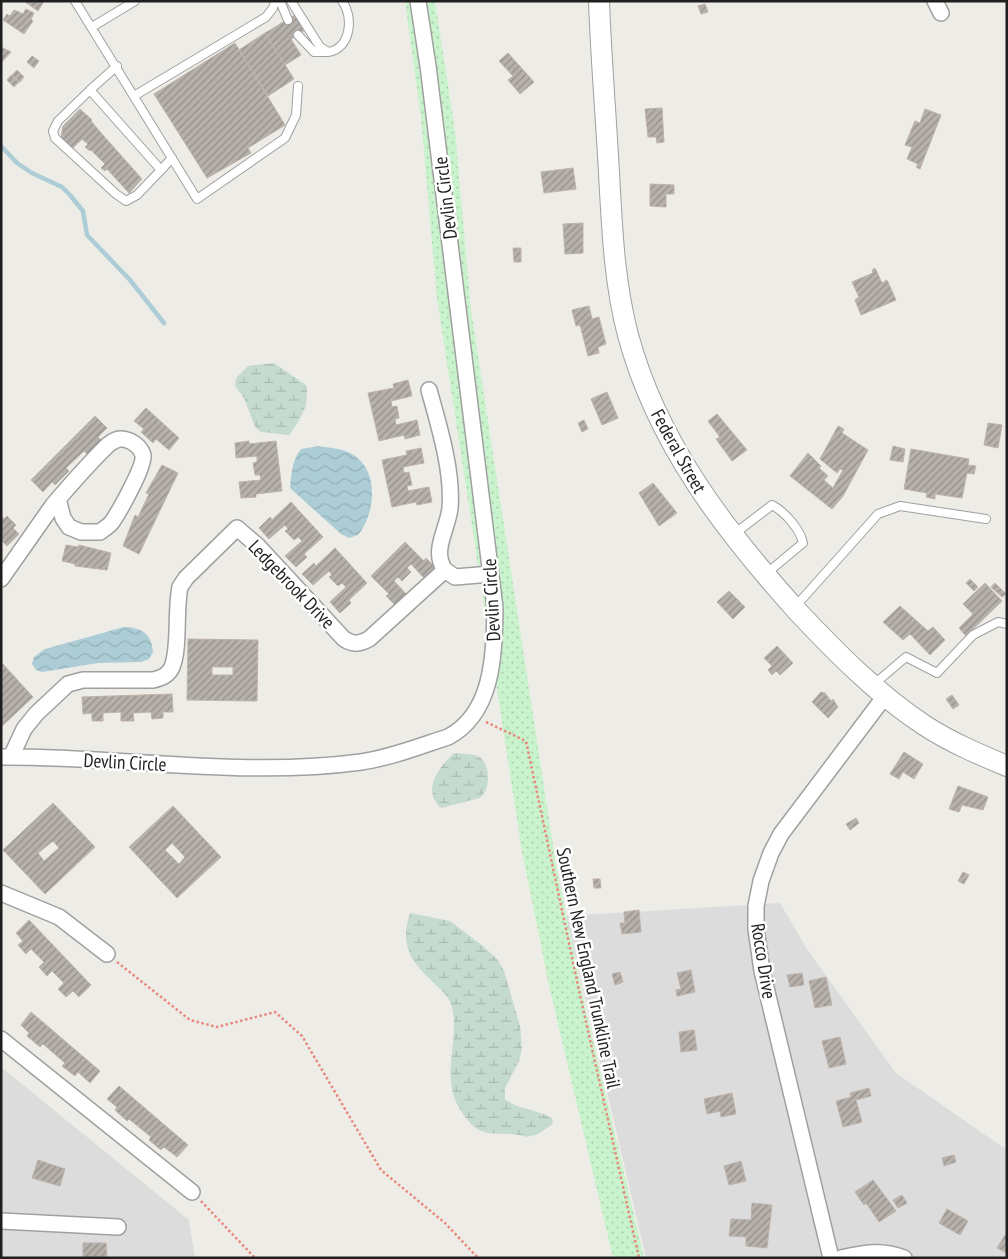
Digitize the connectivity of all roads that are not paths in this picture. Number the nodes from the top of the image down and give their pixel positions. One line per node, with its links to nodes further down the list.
1 (75, 1): 10 (lane)
2 (135, 1): 10 (lane)
3 (275, 1): 16 (lane)
4 (280, 1): 9 (lane)
5 (291, 1): 12 (lane)
6 (342, 1): 12 (lane)
7 (418, 1): 24 (street, Devlin Circle)
8 (599, 1): 22 (street, Federal Street)
9 (288, 20)
10 (92, 27): 13 (lane)
11 (298, 35): 12 (lane)
12 (328, 52)
13 (117, 66): 15 (lane); 16 (lane)
14 (298, 86): 17 (lane)
15 (90, 90): 18 (lane); 18 (lane)
16 (134, 96): 17 (lane)
17 (172, 158): 18 (lane)
18 (161, 170)
19 (429, 390): 23 (street)
20 (58, 499): 20 (street); 26 (street)
21 (986, 519): 27 (lane)
22 (733, 535): 25 (street, Federal Street); 25 (lane)
23 (445, 570): 24 (street); 30 (street, Ledgebrook Drive)
24 (491, 574): 30 (street, Devlin Circle)
25 (765, 574): 27 (street, Federal Street)
26 (1, 579)
27 (795, 608): 29 (street, Federal Street)
28 (1007, 624): 29 (lane)
29 (879, 691): 31 (street, Federal Street); 38 (street, Rocco Drive)
30 (6, 757)
31 (1007, 766)
32 (1, 893): 33 (street)
33 (107, 954)
34 (1, 1039): 35 (street)
35 (192, 1192)
36 (1, 1221): 37 (street)
37 (118, 1227)
38 (831, 1258)
39 (841, 1258): 40 (street)
40 (904, 1258)

